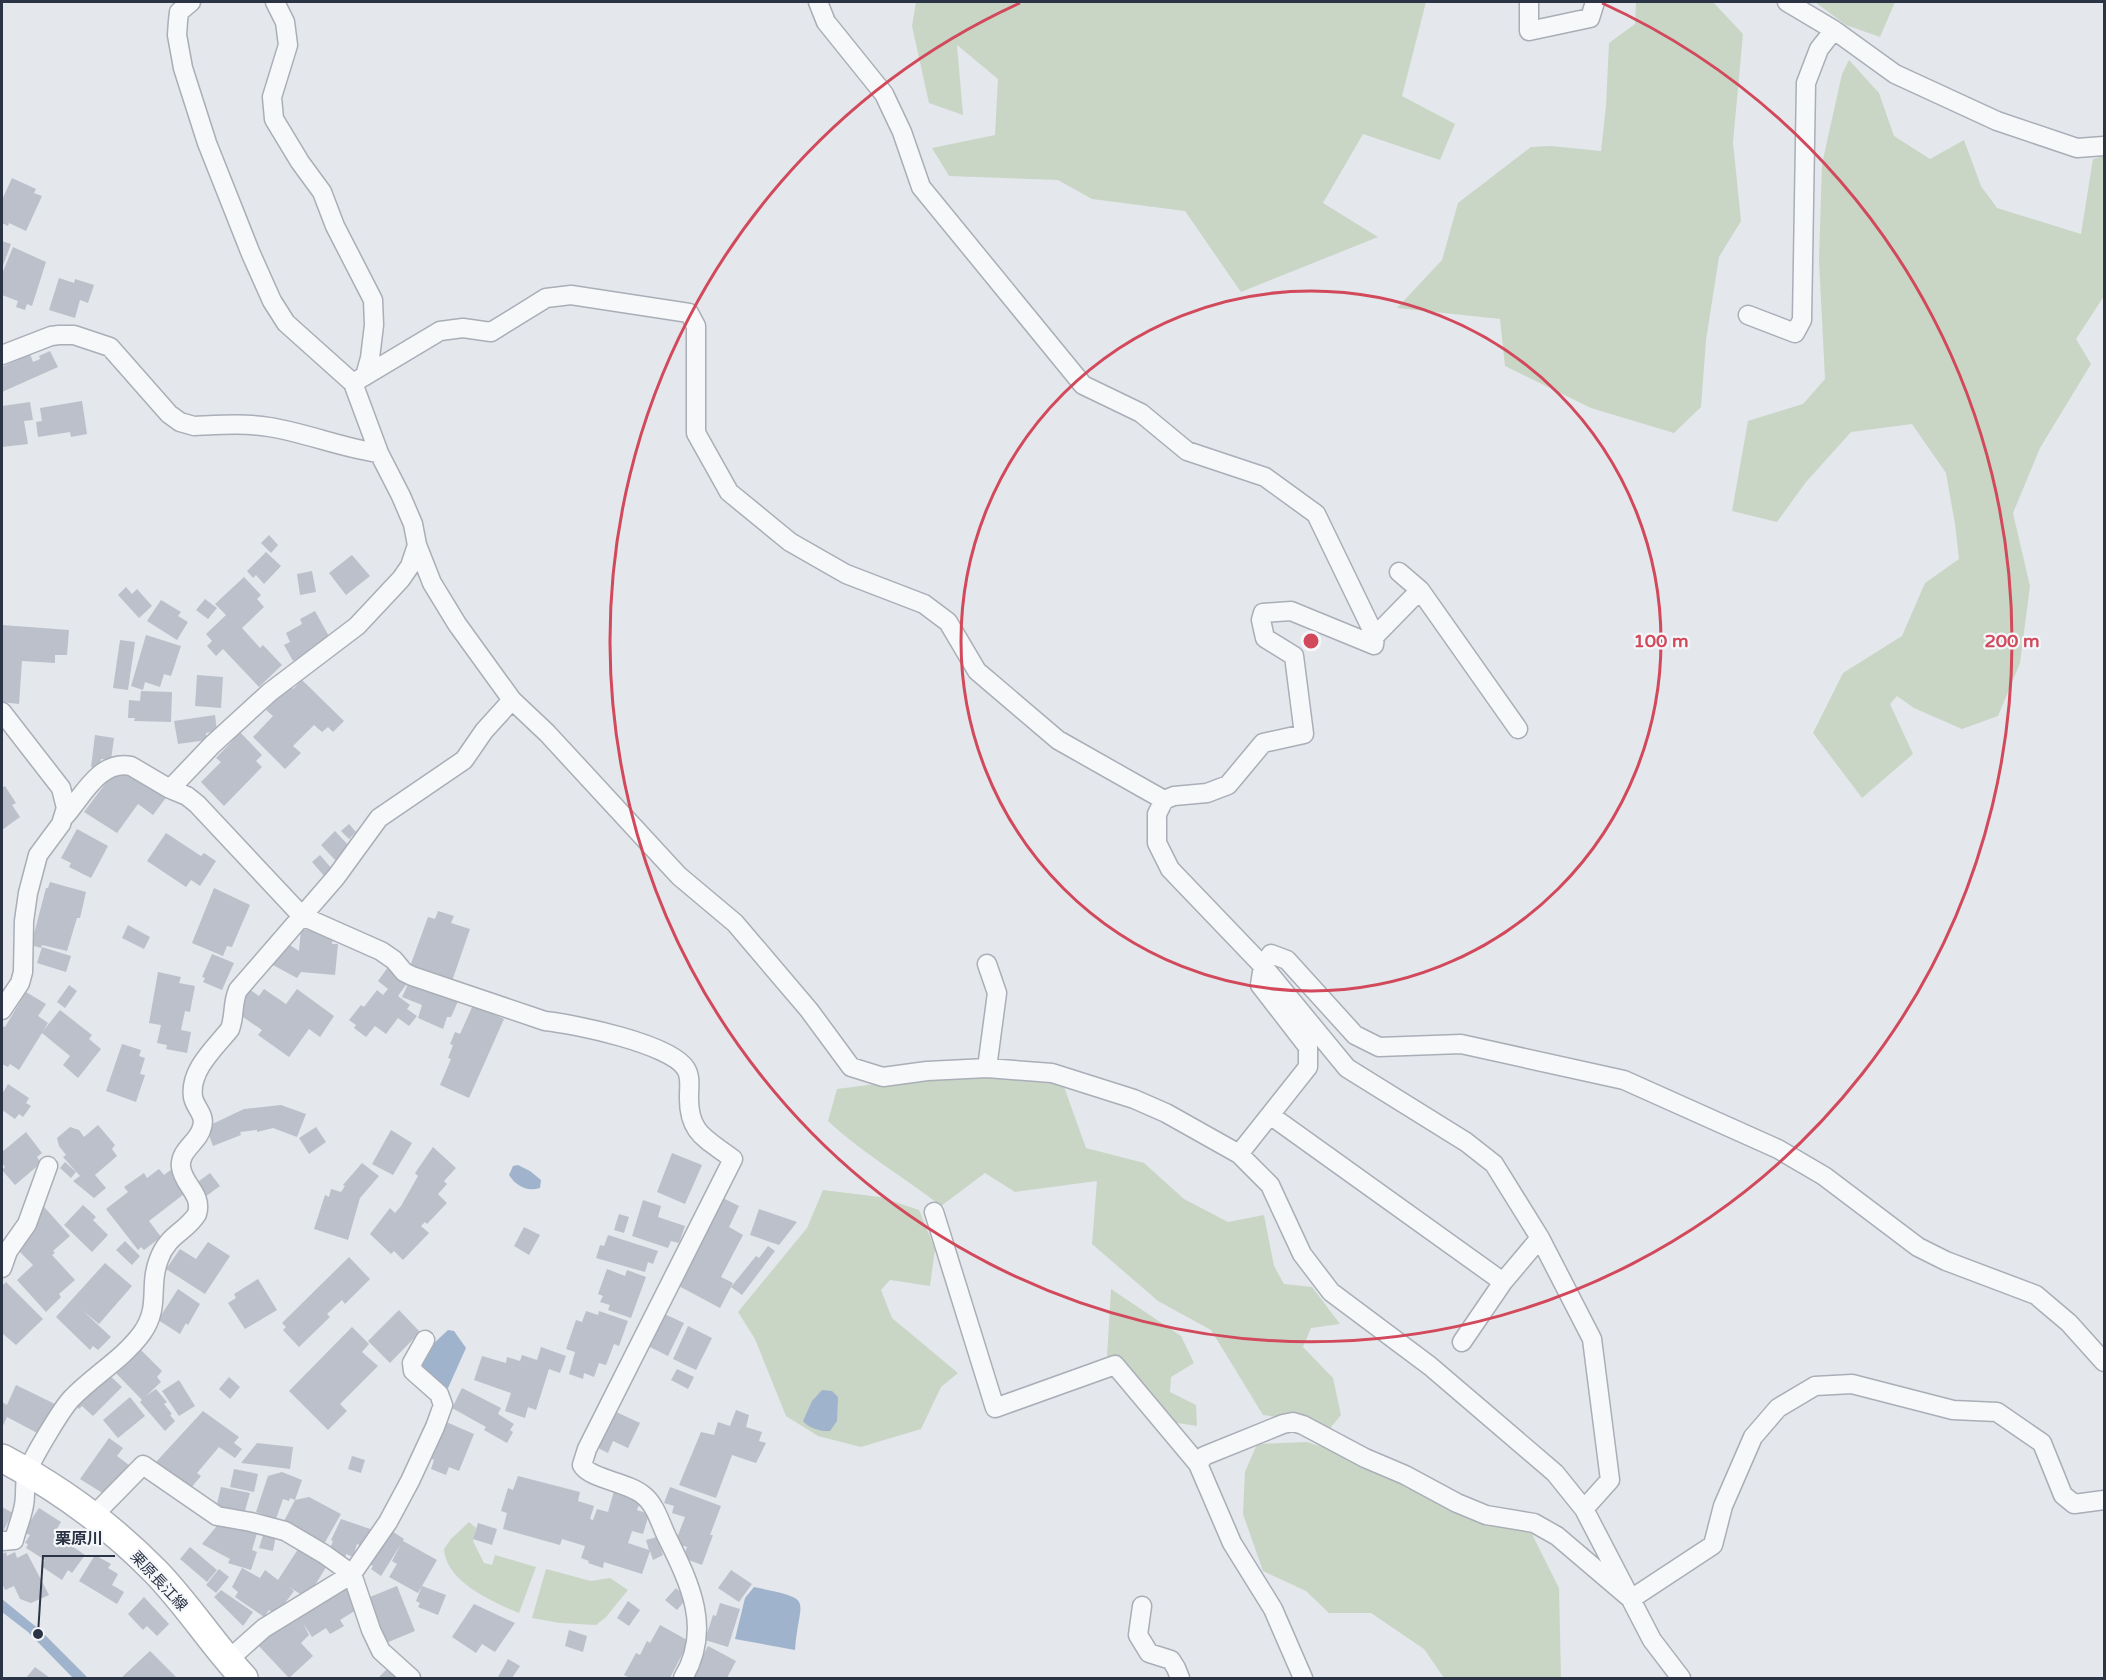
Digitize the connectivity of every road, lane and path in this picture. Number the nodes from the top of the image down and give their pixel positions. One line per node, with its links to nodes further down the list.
1 (191, 2): 11 (street)
2 (275, 2): 11 (street)
3 (818, 2): 16 (street)
4 (1530, 2): 5 (street)
5 (1595, 2)
6 (1787, 2): 7 (street)
7 (1834, 30): 8 (street); 9 (street)
8 (2104, 146)
9 (1748, 315)
10 (2, 355): 12 (street)
11 (359, 380): 12 (street); 21 (street)
12 (379, 453): 13 (street)
13 (417, 545): 17 (street); 20 (street)
14 (1399, 572): 15 (street)
15 (1420, 590): 16 (street); 19 (street)
16 (1375, 636): 21 (street)
17 (512, 700): 23 (street); 27 (street)
18 (2, 712): 22 (street)
19 (1518, 729)
20 (170, 789): 22 (street); 23 (street)
21 (1164, 801): 25 (street)
22 (65, 816): 26 (street)
23 (302, 916): 40 (street); 50 (street)
24 (987, 964): 27 (street)
25 (1263, 966): 28 (street); 32 (street); 37 (street)
26 (2, 1010)
27 (987, 1068): 29 (street)
28 (1270, 1115): 29 (street); 34 (street)
29 (1239, 1154): 42 (street)
30 (48, 1166): 33 (street)
31 (934, 1212): 39 (street)
32 (1540, 1238): 34 (street); 42 (street)
33 (2, 1268)
34 (1503, 1282): 36 (street)
35 (425, 1340): 45 (street)
36 (1462, 1342)
37 (2104, 1362)
38 (2, 1458): 40 (main road, 栗原長江線)
39 (1198, 1464): 46 (street); 52 (street)
40 (27, 1472): 43 (main road, 栗原長江線); 44 (street)
41 (2104, 1500): 46 (street)
42 (1584, 1509): 46 (street)
43 (93, 1516): 45 (street); 48 (main road, 栗原長江線)
44 (2, 1541)
45 (352, 1574): 48 (street); 49 (street)
46 (1631, 1599): 53 (street)
47 (1142, 1606): 51 (street)
48 (236, 1669)
49 (411, 1678)
50 (683, 1678)
51 (1180, 1678)
52 (1304, 1678)
53 (1681, 1678)

